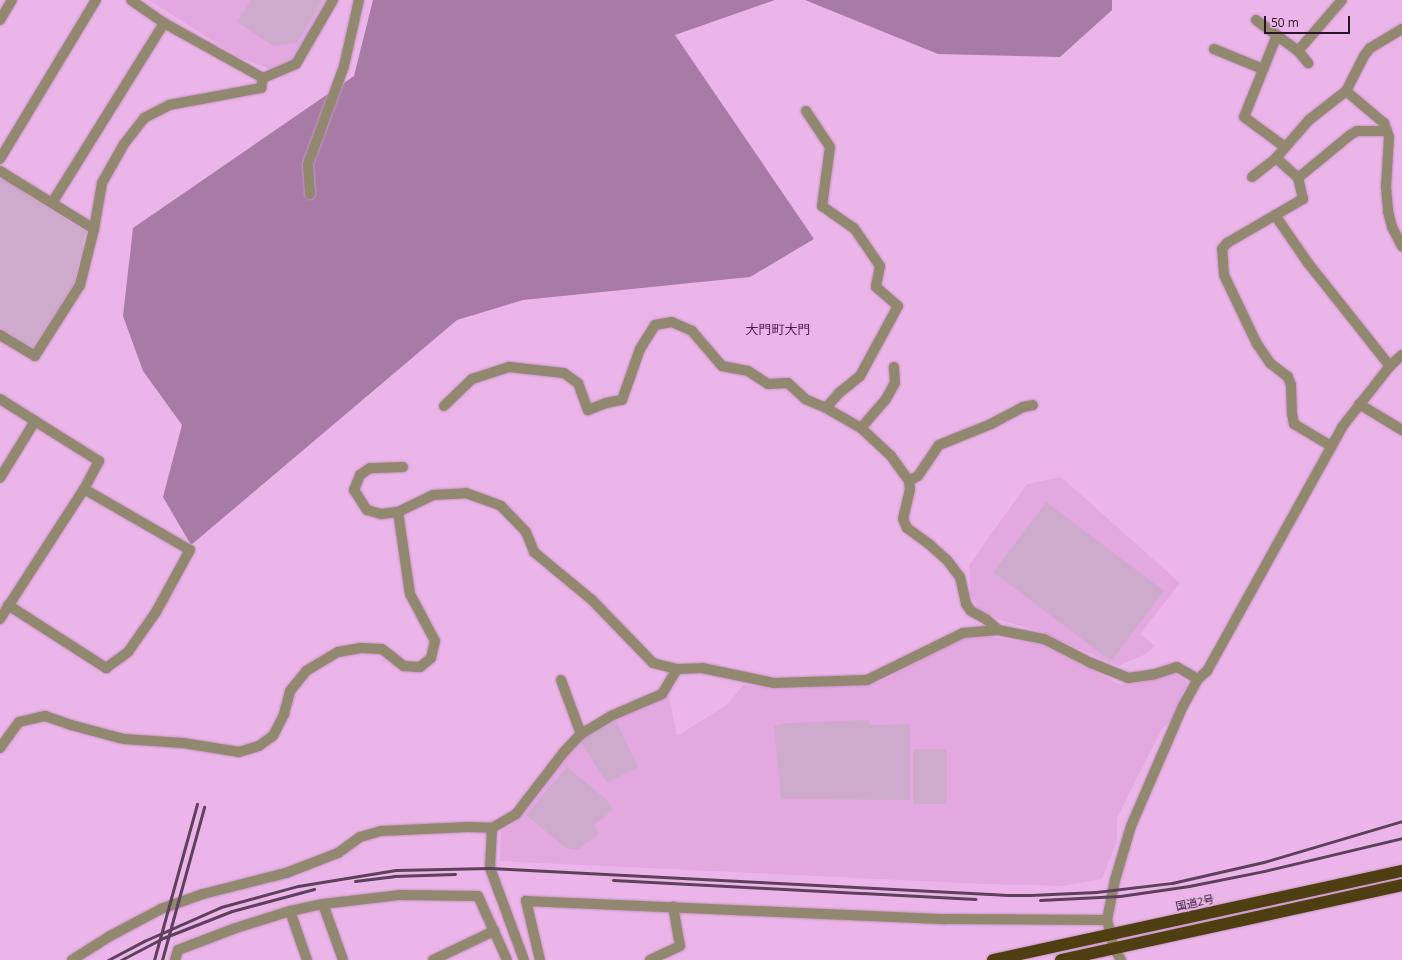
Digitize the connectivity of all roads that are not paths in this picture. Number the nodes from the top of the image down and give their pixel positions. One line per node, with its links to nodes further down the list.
1 (12, 0): 7 (street)
2 (96, 0): 22 (street)
3 (131, 0): 9 (street)
4 (334, 0): 16 (street)
5 (359, 0): 26 (street)
6 (1342, 0): 13 (street)
7 (0, 20)
8 (1256, 20): 11 (street)
9 (164, 22): 16 (street); 27 (street)
10 (1402, 29): 17 (street)
11 (1277, 36): 13 (street); 15 (street)
12 (1214, 49): 15 (street)
13 (1298, 51): 14 (street)
14 (1308, 63)
15 (1263, 69): 20 (street)
16 (263, 78): 29 (street)
17 (1346, 91): 19 (street); 20 (street)
18 (806, 111): 39 (street)
19 (1387, 131): 25 (street); 30 (street)
20 (1285, 147): 21 (street)
21 (1276, 158): 24 (street); 25 (street)
22 (0, 159)
23 (0, 171): 27 (street)
24 (1252, 177)
25 (1298, 178): 28 (street)
26 (310, 194)
27 (52, 203): 29 (street)
28 (1275, 214): 33 (street); 43 (street)
29 (94, 228): 31 (street)
30 (1402, 247)
31 (0, 335)
32 (1402, 355): 33 (street)
33 (1390, 366): 36 (street)
34 (894, 367): 41 (street)
35 (0, 399): 40 (street)
36 (1359, 404): 42 (street); 43 (street)
37 (1033, 405): 46 (street)
38 (444, 406): 39 (street)
39 (826, 408): 41 (street)
40 (35, 421): 45 (street); 47 (street)
41 (861, 428): 46 (street)
42 (1402, 430)
43 (1331, 446): 53 (street)
44 (404, 467): 48 (street)
45 (0, 478)
46 (909, 481): 51 (street)
47 (84, 489): 49 (street); 49 (street)
48 (398, 512): 52 (street); 56 (street)
49 (8, 606): 50 (street)
50 (0, 619)
51 (998, 630): 52 (street); 53 (street)
52 (677, 669): 55 (street)
53 (1198, 679): 63 (street)
54 (561, 680): 55 (street)
55 (581, 734): 57 (street)
56 (0, 748)
57 (492, 828): 67 (street); 73 (street)
58 (1402, 872): 65 (highway, 国道2号)
59 (1402, 885): 66 (highway)
60 (323, 904): 62 (street); 64 (street); 70 (street)
61 (673, 907): 63 (street); 74 (street); 75 (street)
62 (290, 911): 68 (street); 69 (street)
63 (1107, 920): 65 (street)
64 (494, 931): 71 (street); 72 (street)
65 (1111, 934): 66 (street); 76 (highway, 国道2号)
66 (1114, 948): 77 (highway); 78 (street)
67 (72, 960)
68 (175, 960)
69 (307, 960)
70 (343, 960)
71 (433, 960)
72 (507, 960)
73 (524, 960)
74 (540, 960)
75 (650, 960)
76 (993, 960)
77 (1061, 960)
78 (1120, 960)

